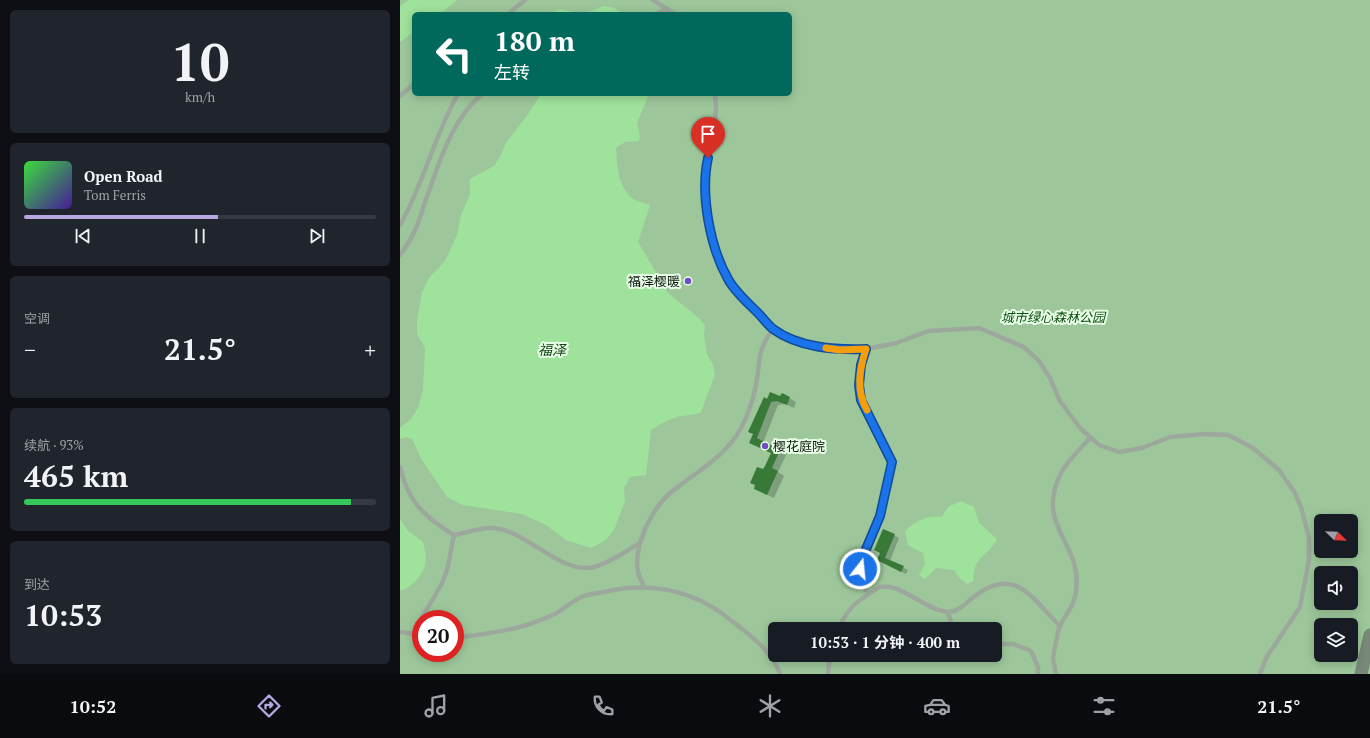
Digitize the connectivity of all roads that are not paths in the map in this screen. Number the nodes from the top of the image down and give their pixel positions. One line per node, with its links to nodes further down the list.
1 (525, 0): 4 (lane); 5 (lane)
2 (653, 0): 3 (lane)
3 (667, 8): 6 (lane); 7 (lane)
4 (510, 12)
5 (515, 12)
6 (660, 12)
7 (672, 12)
8 (412, 86): 9 (lane)
9 (400, 96)
10 (457, 96): 13 (lane)
11 (480, 96): 14 (lane)
12 (714, 96): 15 (lane)
13 (400, 225)
14 (400, 255)
15 (773, 329): 16 (lane); 20 (lane)
16 (866, 349): 17 (lane); 22 (lane)
17 (1090, 438): 27 (lane); 38 (lane)
18 (400, 467): 19 (lane)
19 (454, 535): 20 (lane); 23 (lane)
20 (640, 543): 21 (lane)
21 (644, 586): 31 (lane); 34 (lane)
22 (868, 594): 24 (lane); 25 (lane)
23 (425, 610)
24 (948, 612): 26 (lane); 27 (lane)
25 (842, 622)
26 (951, 622)
27 (1060, 626): 37 (lane)
28 (400, 632): 29 (lane)
29 (412, 635)
30 (1370, 635): 39 (main road)
31 (464, 637)
32 (1002, 644): 36 (lane)
33 (829, 662): 35 (lane)
34 (780, 674)
35 (828, 674)
36 (1038, 674)
37 (1056, 674)
38 (1260, 674)
39 (1361, 674)

